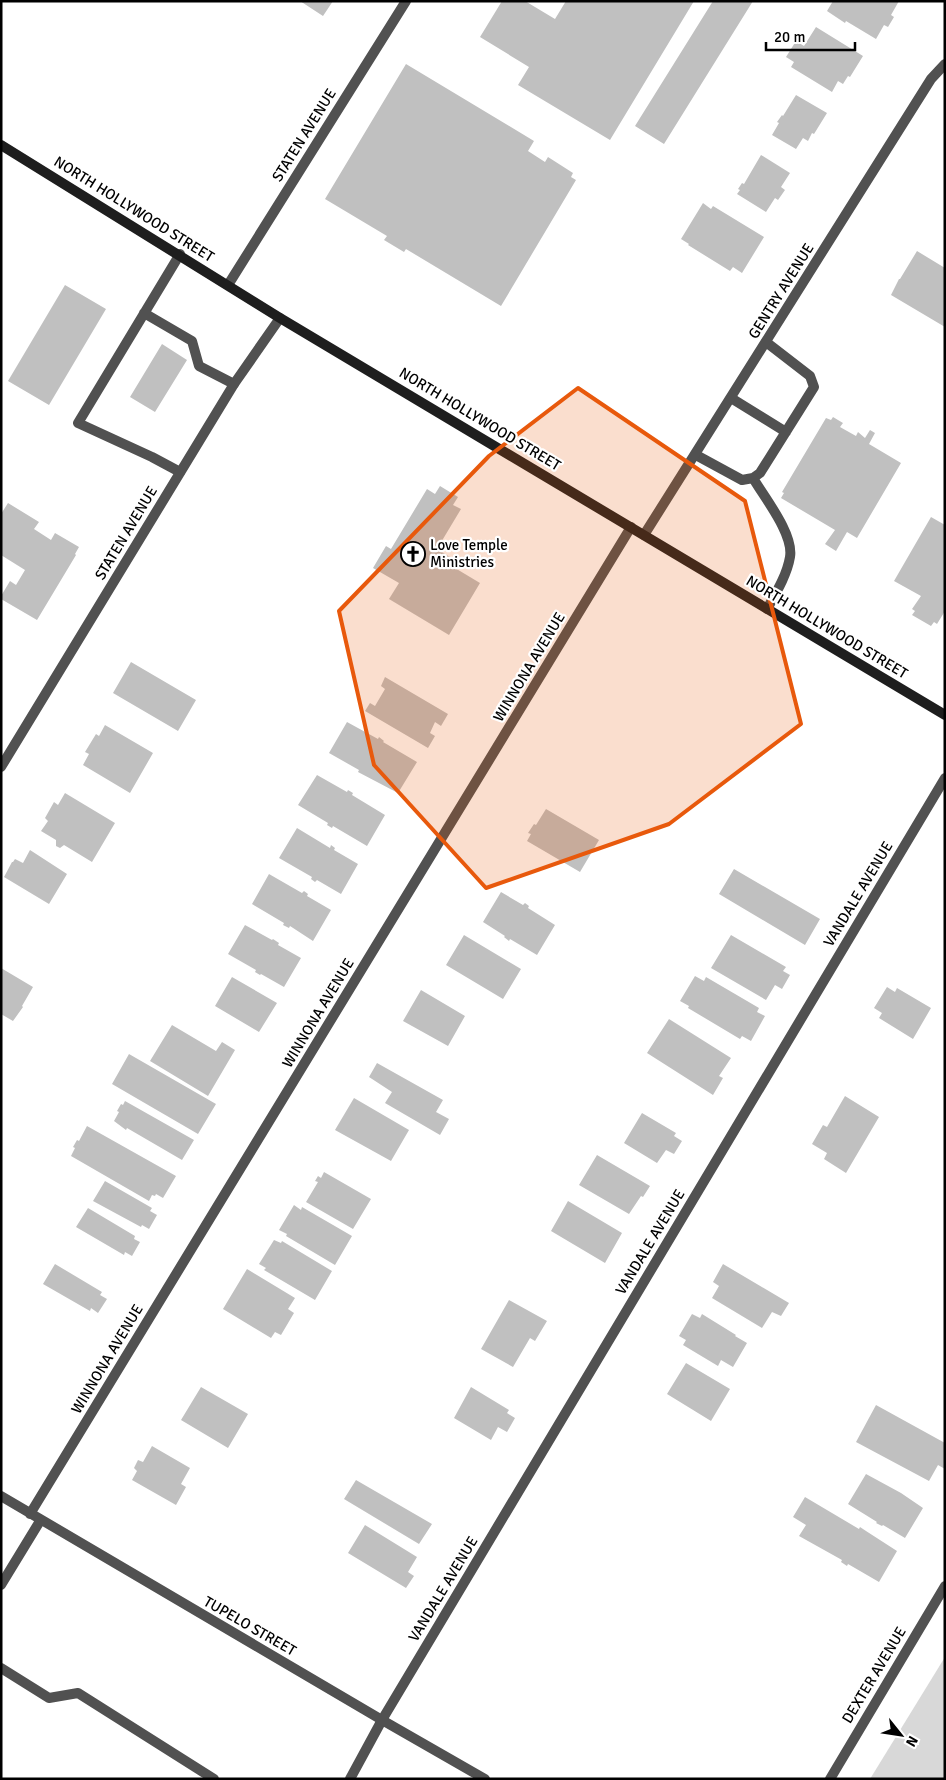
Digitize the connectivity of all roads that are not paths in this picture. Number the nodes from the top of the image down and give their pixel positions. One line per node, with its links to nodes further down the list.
1 (406, 1): 5 (street, STATEN AVENUE)
2 (945, 64): 8 (street, GENTRY AVENUE)
3 (1, 145): 4 (main road, NORTH HOLLYWOOD STREET)
4 (180, 254): 5 (main road, NORTH HOLLYWOOD STREET); 6 (street)
5 (228, 285): 7 (main road, NORTH HOLLYWOOD STREET)
6 (144, 313): 9 (street); 13 (street)
7 (280, 318): 9 (street, STATEN AVENUE); 15 (main road, NORTH HOLLYWOOD STREET)
8 (766, 342): 10 (street, GENTRY AVENUE); 11 (street)
9 (234, 384): 13 (street, STATEN AVENUE)
10 (731, 398): 11 (street); 12 (street, GENTRY AVENUE)
11 (786, 432): 14 (street)
12 (696, 454): 14 (street); 16 (street, GENTRY AVENUE)
13 (180, 472): 19 (street, STATEN AVENUE)
14 (753, 478): 17 (street)
15 (632, 527): 16 (main road, NORTH HOLLYWOOD STREET); 22 (street, WINNONA AVENUE)
16 (644, 535): 17 (main road, NORTH HOLLYWOOD STREET)
17 (767, 609): 18 (main road, NORTH HOLLYWOOD STREET)
18 (945, 715)
19 (1, 767)
20 (945, 778): 27 (street, VANDALE AVENUE)
21 (1, 1496): 22 (street, TUPELO STREET)
22 (30, 1514): 23 (street, TUPELO STREET)
23 (40, 1521): 24 (street); 27 (street, TUPELO STREET)
24 (1, 1585)
25 (945, 1586): 31 (street, DEXTER AVENUE)
26 (1, 1668): 28 (street)
27 (382, 1720): 29 (street, VANDALE AVENUE); 30 (street, TUPELO STREET)
28 (214, 1779)
29 (350, 1779)
30 (484, 1779)
31 (830, 1779)

